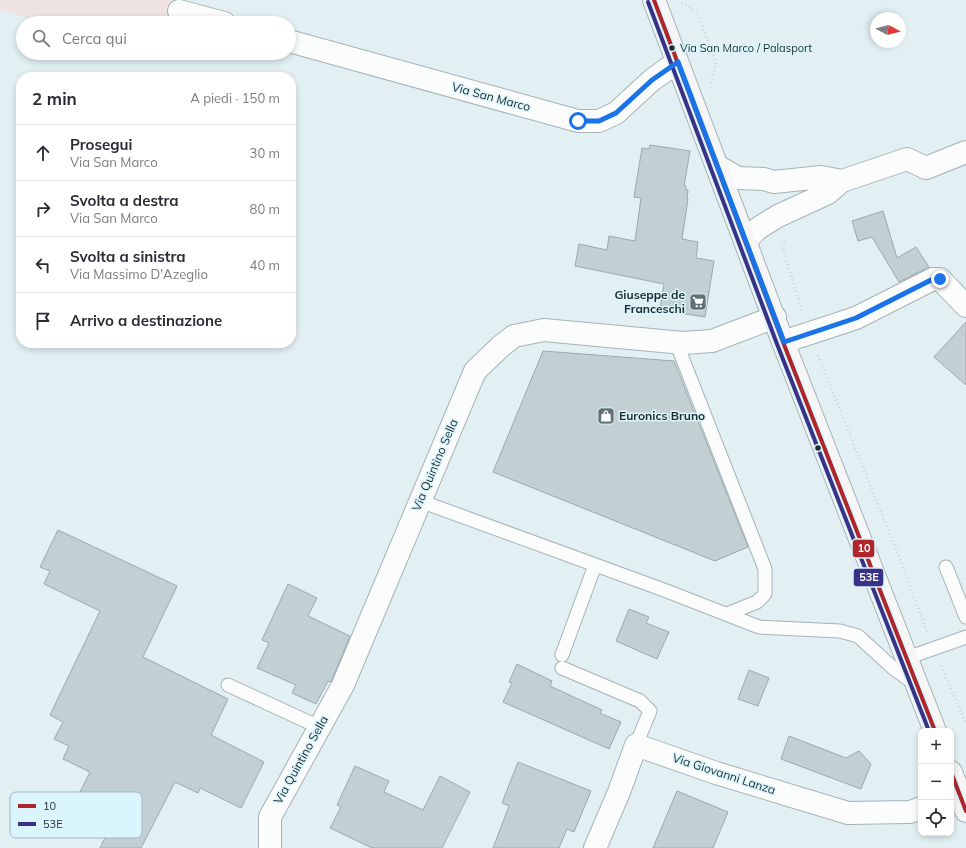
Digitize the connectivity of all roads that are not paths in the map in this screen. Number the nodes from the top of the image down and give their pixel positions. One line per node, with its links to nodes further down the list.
1 (658, 1): 5 (main road)
2 (179, 11): 3 (street)
3 (198, 16)
4 (296, 43): 5 (street, Via San Marco)
5 (678, 62): 7 (main road)
6 (966, 152): 8 (street)
7 (717, 166): 8 (street); 9 (main road)
8 (842, 181): 9 (street)
9 (746, 241): 11 (main road)
10 (966, 306): 13 (street)
11 (775, 317): 12 (street, Via Quintino Sella); 13 (main road)
12 (676, 342): 14 (street, Via Quintino Sella); 17 (lane)
13 (784, 342): 21 (main road)
14 (420, 501): 15 (lane); 25 (street, Via Quintino Sella)
15 (595, 565): 17 (lane); 20 (lane)
16 (946, 567): 18 (lane)
17 (727, 614): 24 (lane)
18 (966, 617)
19 (966, 637): 21 (lane)
20 (562, 654)
21 (907, 658): 24 (main road)
22 (562, 668): 27 (lane)
23 (228, 685): 25 (lane)
24 (918, 686): 26 (main road)
25 (319, 727): 31 (street, Via Quintino Sella)
26 (934, 728)
27 (636, 745): 30 (street, Via Giovanni Lanza); 32 (street)
28 (954, 783): 29 (main road)
29 (959, 801)
30 (918, 809)
31 (270, 848)
32 (595, 848)

